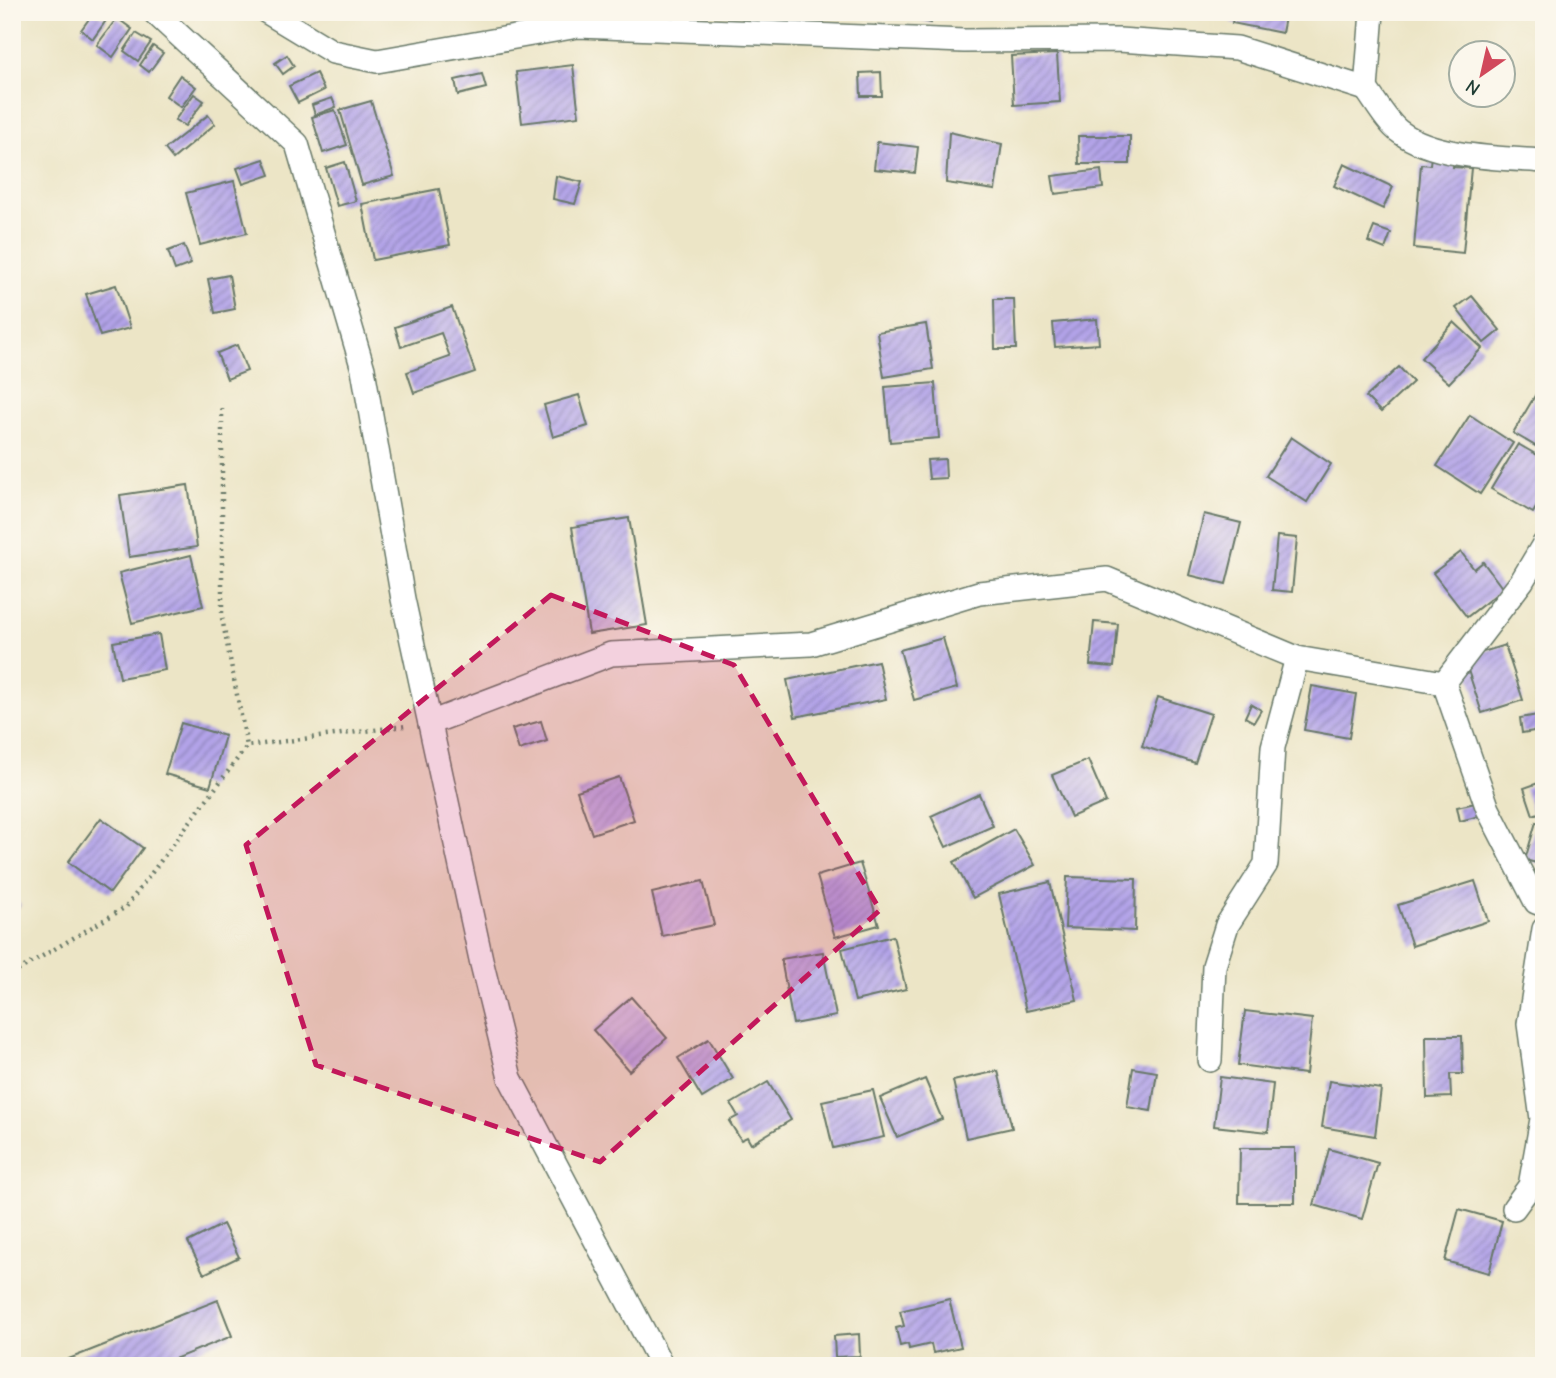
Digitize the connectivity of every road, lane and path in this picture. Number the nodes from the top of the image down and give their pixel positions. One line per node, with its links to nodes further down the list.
1 (155, 12): 10 (street)
2 (267, 12): 4 (street)
3 (1372, 12): 4 (street)
4 (1366, 89): 5 (street)
5 (1544, 161)
6 (222, 408): 11 (path)
7 (1544, 544): 9 (street)
8 (1297, 658): 9 (street); 10 (street); 15 (street)
9 (1444, 683): 12 (street)
10 (430, 723): 11 (path); 17 (street)
11 (247, 746): 14 (path)
12 (1544, 905)
13 (1544, 929): 16 (street)
14 (12, 974)
15 (1210, 1060)
16 (1514, 1208)
17 (662, 1366)

